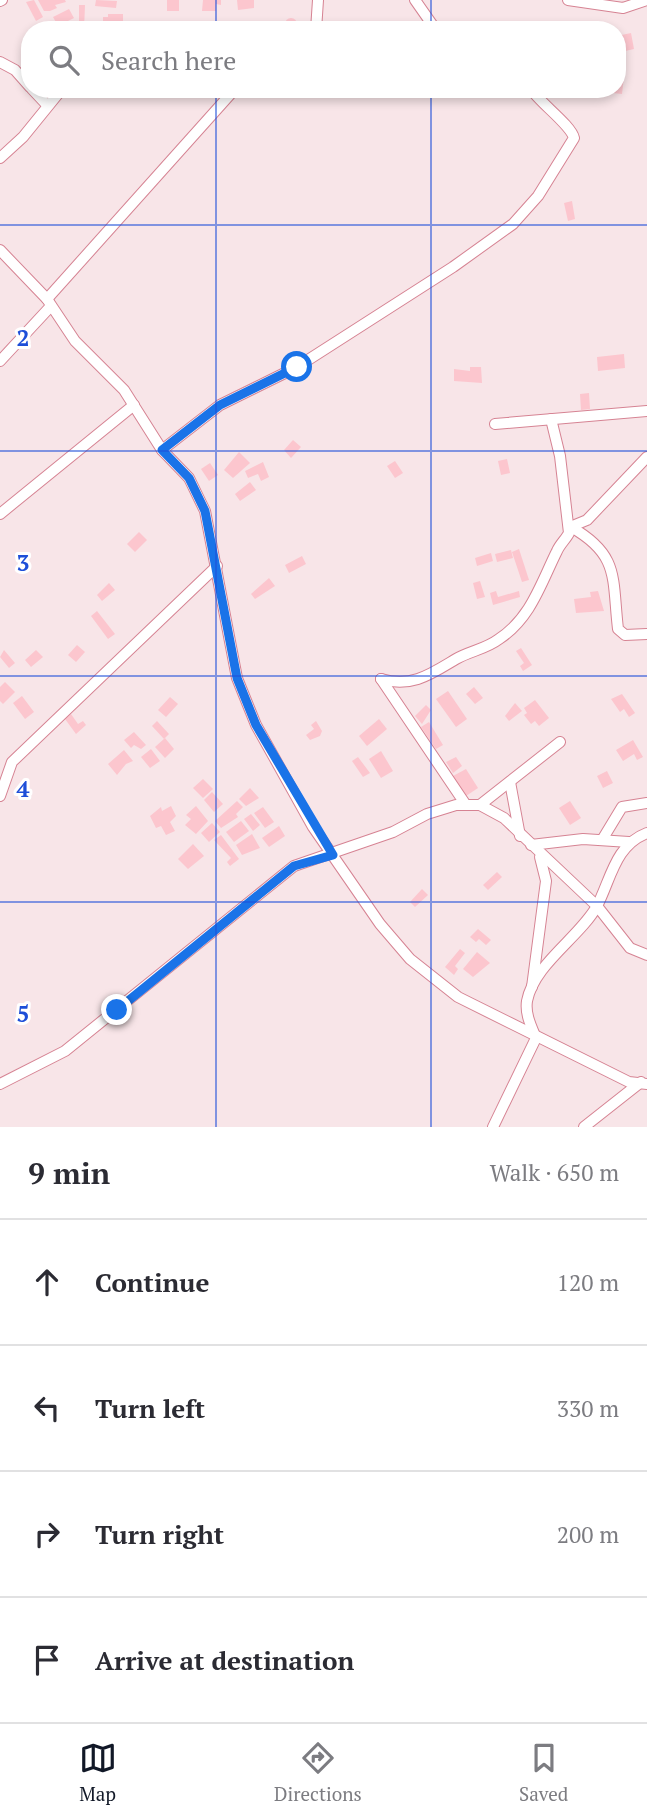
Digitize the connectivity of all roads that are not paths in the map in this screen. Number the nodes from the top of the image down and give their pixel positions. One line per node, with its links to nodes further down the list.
1 (318, 0): 5 (street)
2 (415, 0): 6 (street)
3 (568, 0): 4 (street)
4 (647, 1)
5 (317, 21)
6 (430, 21)
7 (0, 62): 8 (street)
8 (21, 77)
9 (40, 98): 13 (street)
10 (53, 98): 13 (street)
11 (227, 98): 16 (street)
12 (538, 98): 22 (street)
13 (47, 105): 14 (street)
14 (0, 158)
15 (0, 250): 16 (street)
16 (49, 303): 17 (street); 18 (street)
17 (0, 361)
18 (134, 405): 22 (street); 24 (street)
19 (647, 411): 20 (street)
20 (551, 419): 21 (street); 25 (street)
21 (495, 424)
22 (162, 450): 26 (street)
23 (647, 457): 25 (street)
24 (0, 514)
25 (570, 527): 27 (street); 32 (street)
26 (217, 566): 30 (street); 39 (street)
27 (647, 635)
28 (561, 742): 29 (street)
29 (510, 782): 33 (street); 35 (street)
30 (0, 796)
31 (647, 803): 36 (street)
32 (466, 804): 33 (street); 39 (street)
33 (480, 805): 35 (street)
34 (647, 833): 37 (street)
35 (520, 836): 38 (street)
36 (602, 840): 37 (street); 38 (street)
37 (629, 842): 41 (street)
38 (531, 845): 40 (street)
39 (333, 855): 44 (street); 46 (street)
40 (540, 856): 41 (street); 43 (street)
41 (597, 906): 42 (street); 43 (street)
42 (647, 955)
43 (532, 988): 44 (street)
44 (536, 1038): 45 (street); 47 (street)
45 (644, 1082): 48 (street)
46 (0, 1084)
47 (493, 1127)
48 (584, 1127)

